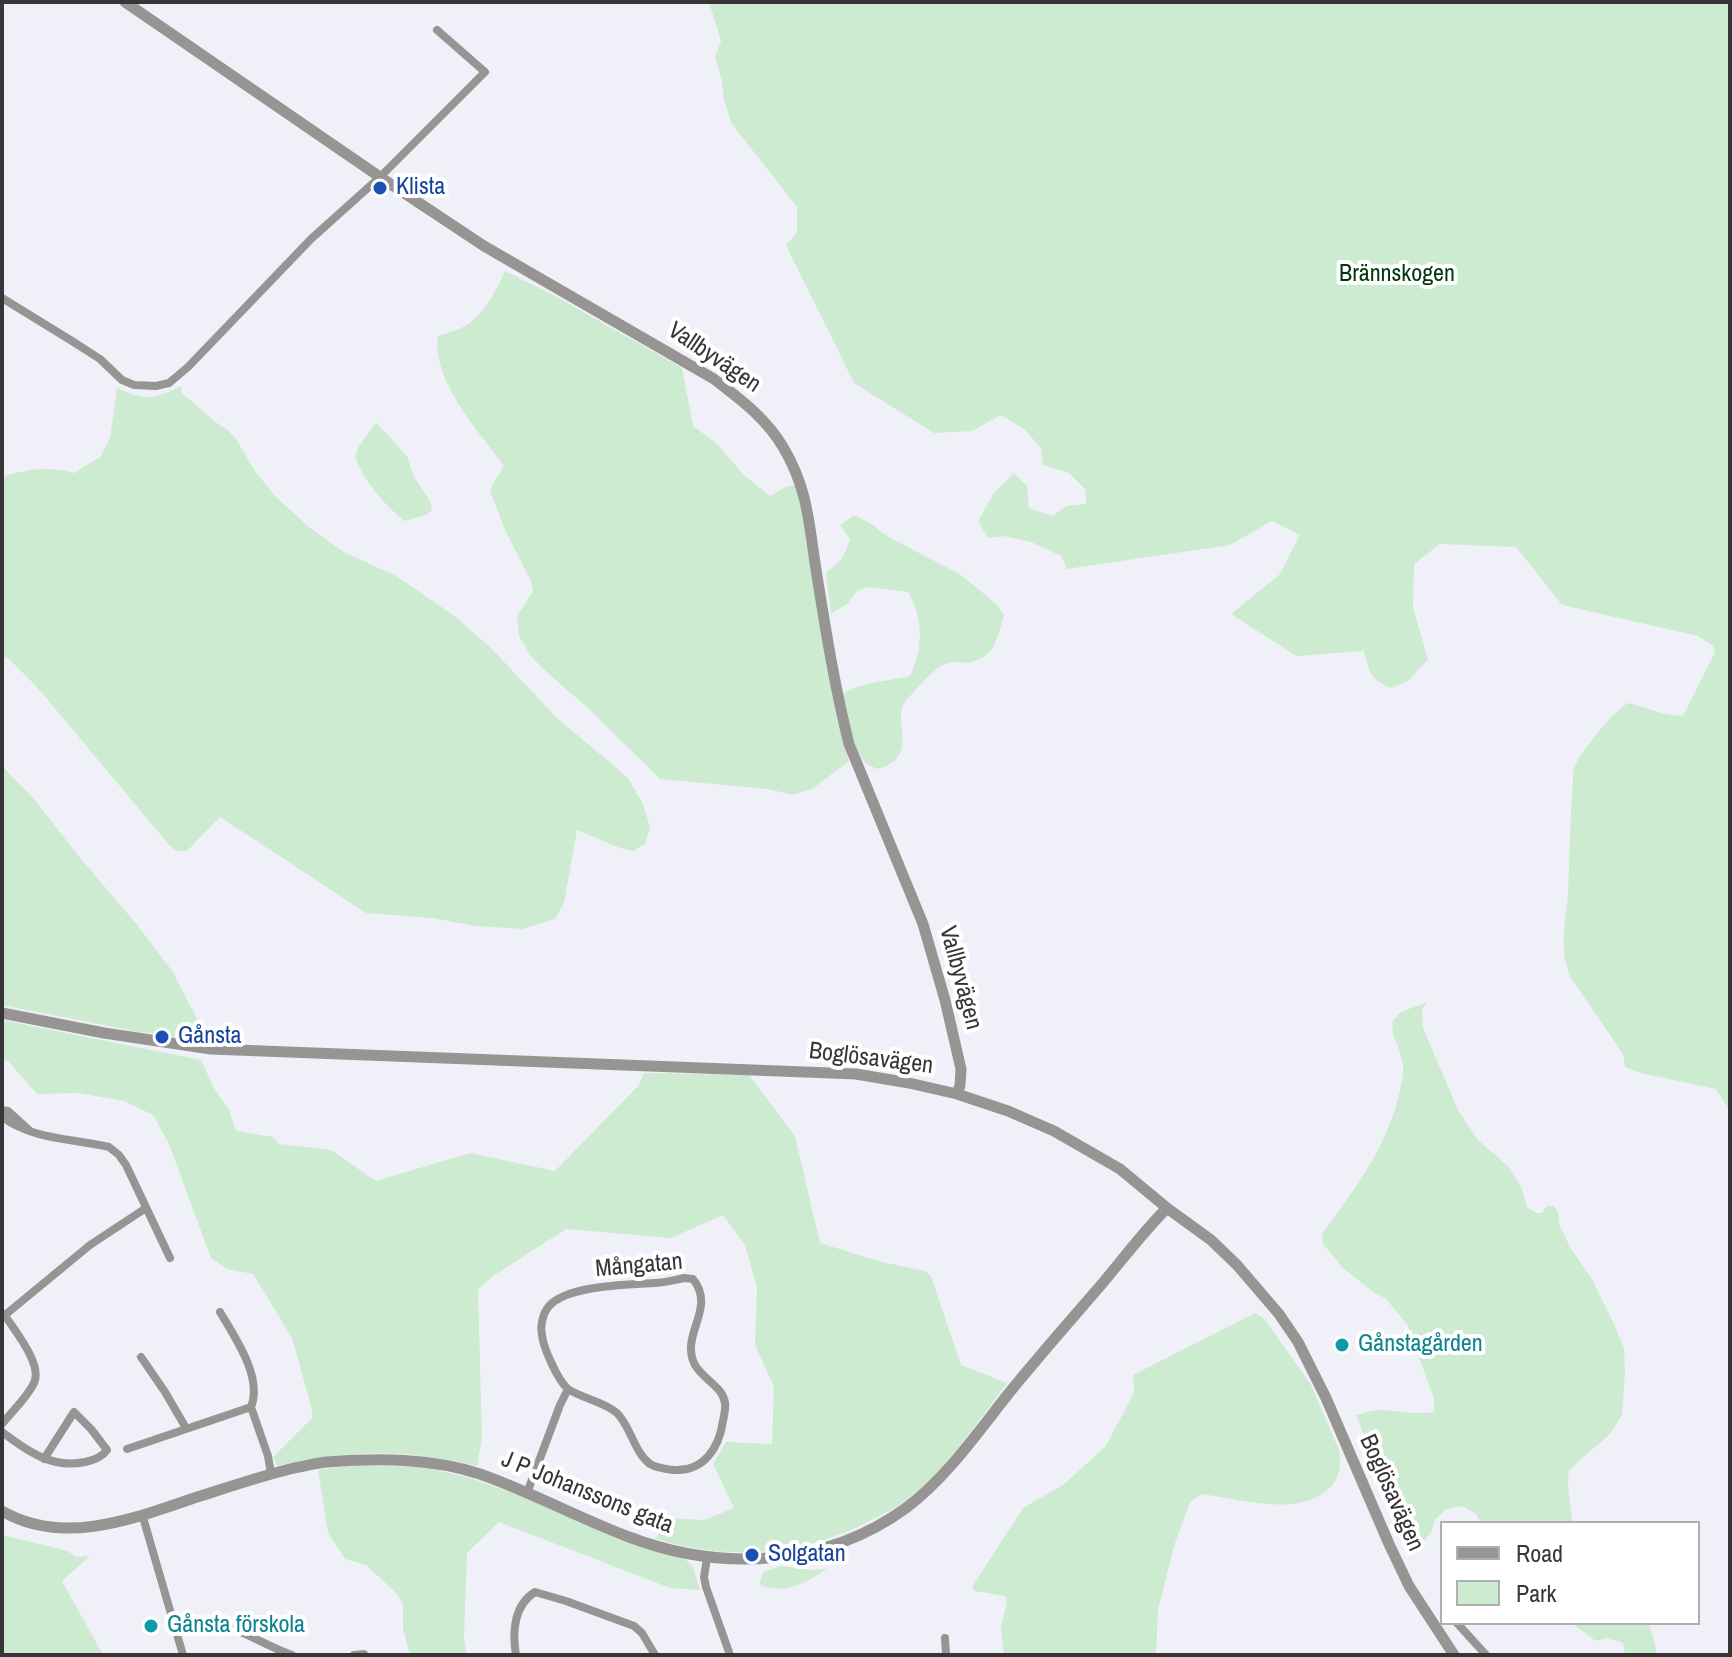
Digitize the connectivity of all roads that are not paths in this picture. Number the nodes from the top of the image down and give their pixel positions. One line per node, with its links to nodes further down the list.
1 (125, 2): 3 (street, Vallbyvägen)
2 (437, 30): 3 (street)
3 (380, 177): 4 (street); 6 (street, Vallbyvägen)
4 (2, 298)
5 (2, 1013): 6 (street, Boglösavägen)
6 (957, 1094): 11 (street, Boglösavägen)
7 (2, 1110): 9 (street)
8 (2, 1117): 9 (street)
9 (32, 1133): 10 (street)
10 (146, 1208): 12 (street); 14 (street)
11 (1167, 1208): 27 (street, J P Johanssons gata); 39 (street, Boglösavägen)
12 (170, 1258)
13 (220, 1312): 17 (street)
14 (3, 1314): 18 (street)
15 (141, 1357): 19 (street)
16 (568, 1389): 16 (street, Mångatan); 24 (street)
17 (251, 1407): 19 (street); 23 (street)
18 (2, 1424)
19 (186, 1428): 21 (street)
20 (2, 1432): 22 (street)
21 (127, 1449)
22 (44, 1459): 22 (street)
23 (271, 1474): 24 (street, J P Johanssons gata); 26 (street, J P Johanssons gata)
24 (527, 1493): 27 (street, J P Johanssons gata)
25 (2, 1511): 26 (street, J P Johanssons gata)
26 (142, 1514): 28 (street)
27 (707, 1558): 37 (street)
28 (175, 1625): 32 (street); 33 (street)
29 (1459, 1625): 40 (street)
30 (945, 1638): 38 (street)
31 (364, 1654): 34 (street)
32 (183, 1655)
33 (292, 1655)
34 (354, 1655)
35 (516, 1655): 36 (street)
36 (655, 1655)
37 (730, 1655)
38 (946, 1655)
39 (1454, 1655)
40 (1486, 1655)

